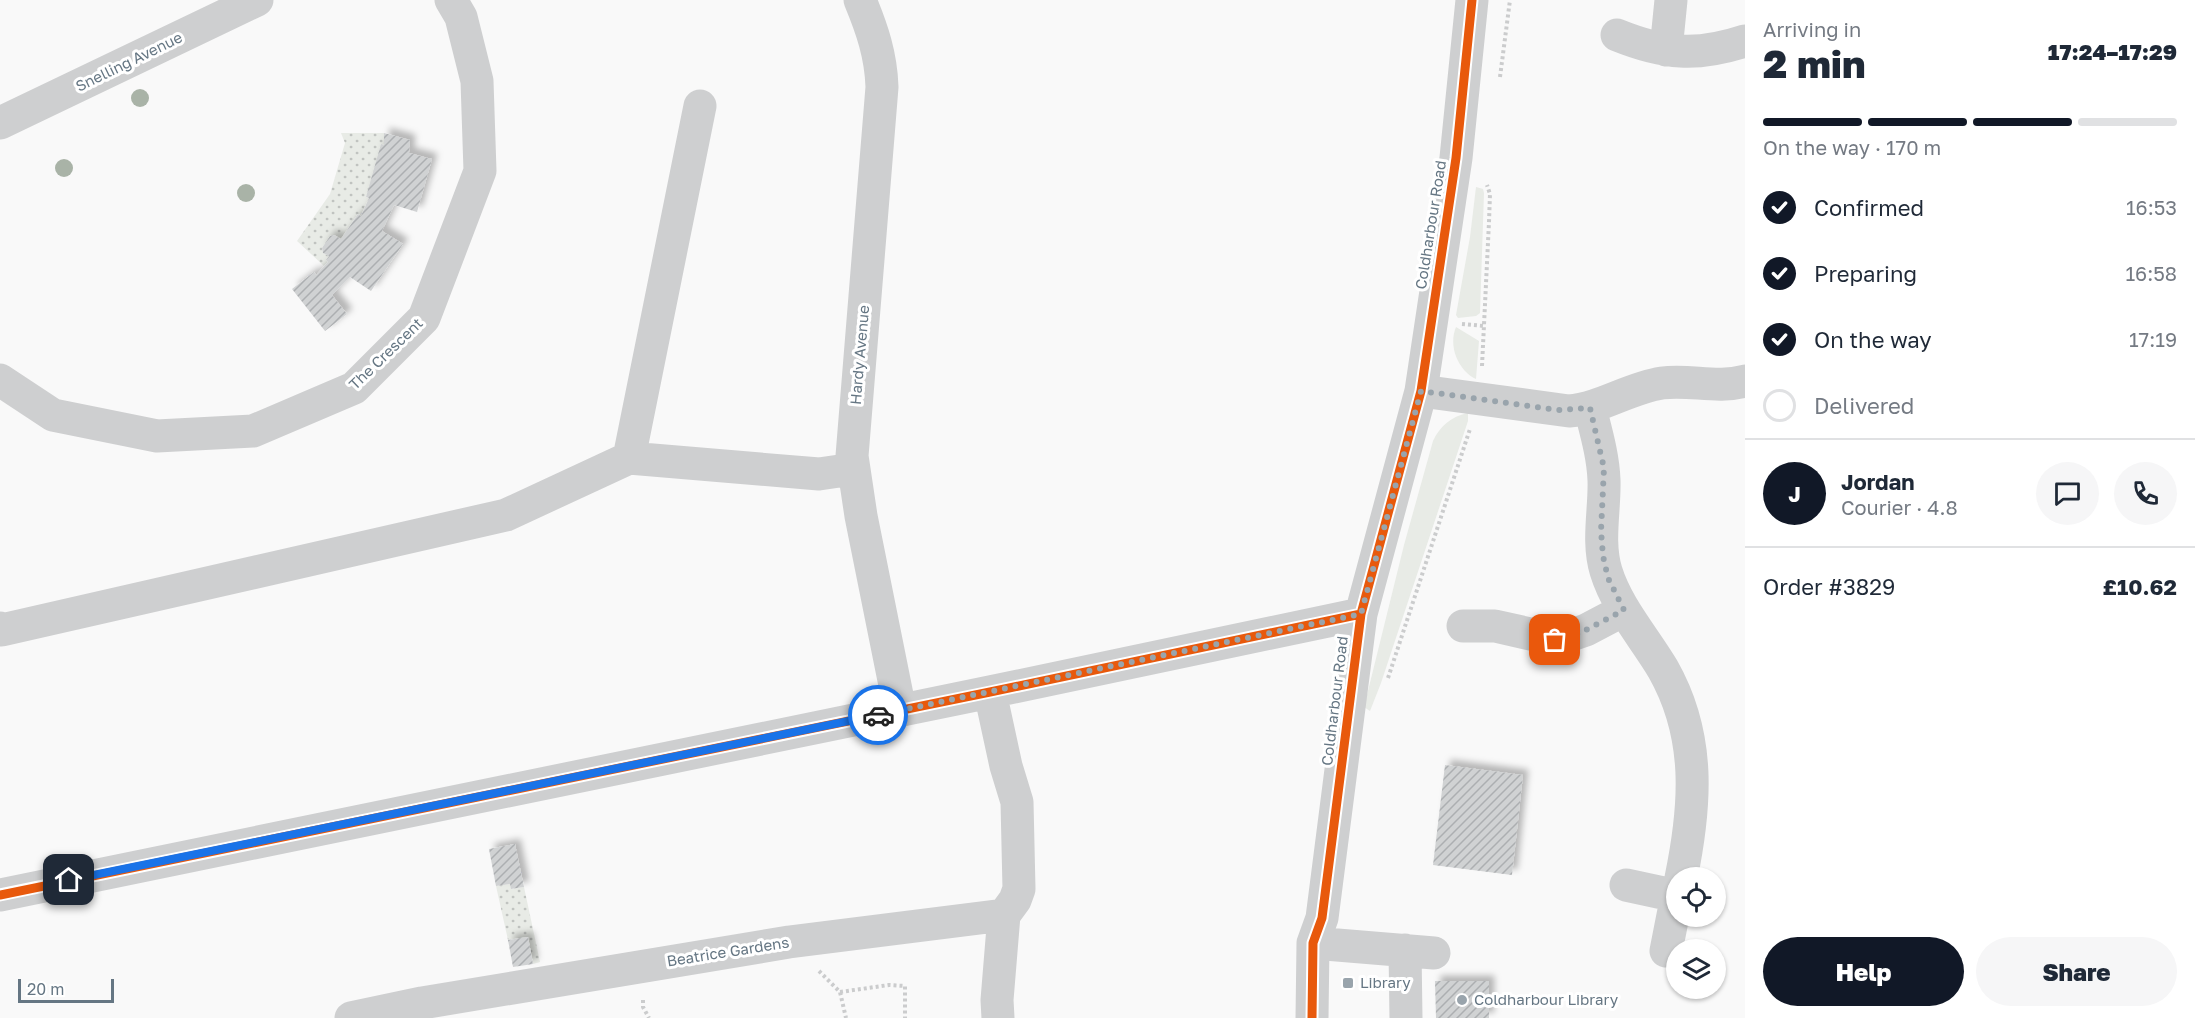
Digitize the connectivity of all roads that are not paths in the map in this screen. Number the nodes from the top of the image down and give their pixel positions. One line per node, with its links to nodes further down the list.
1 (257, 0): 10 (street, Snelling Avenue)
2 (451, 0): 11 (street, The Crescent)
3 (860, 0): 16 (street, Hardy Avenue)
4 (1472, 0): 13 (street, Coldharbour Road)
5 (1671, 0): 8 (street)
6 (1617, 35): 8 (street)
7 (1745, 40): 8 (street)
8 (1666, 50)
9 (700, 106): 15 (street)
10 (0, 123)
11 (0, 380)
12 (1745, 381): 14 (street)
13 (1421, 391): 14 (street); 18 (street, Coldharbour Road)
14 (1590, 408): 17 (street)
15 (629, 458): 16 (street); 20 (street)
16 (853, 470): 22 (street, Hardy Avenue)
17 (1624, 610): 19 (street); 23 (street)
18 (1361, 614): 21 (street); 28 (street, Coldharbour Road)
19 (1463, 626)
20 (0, 628)
21 (990, 692): 22 (street); 27 (street)
22 (900, 710): 26 (street)
23 (1683, 867)
24 (1626, 885): 25 (street)
25 (1666, 894)
26 (0, 895)
27 (1004, 915): 29 (street, Beatrice Gardens); 30 (street)
28 (1313, 943): 31 (street, Coldharbour Road); 32 (street)
29 (351, 1018)
30 (998, 1018)
31 (1312, 1018)
32 (1406, 1018)

